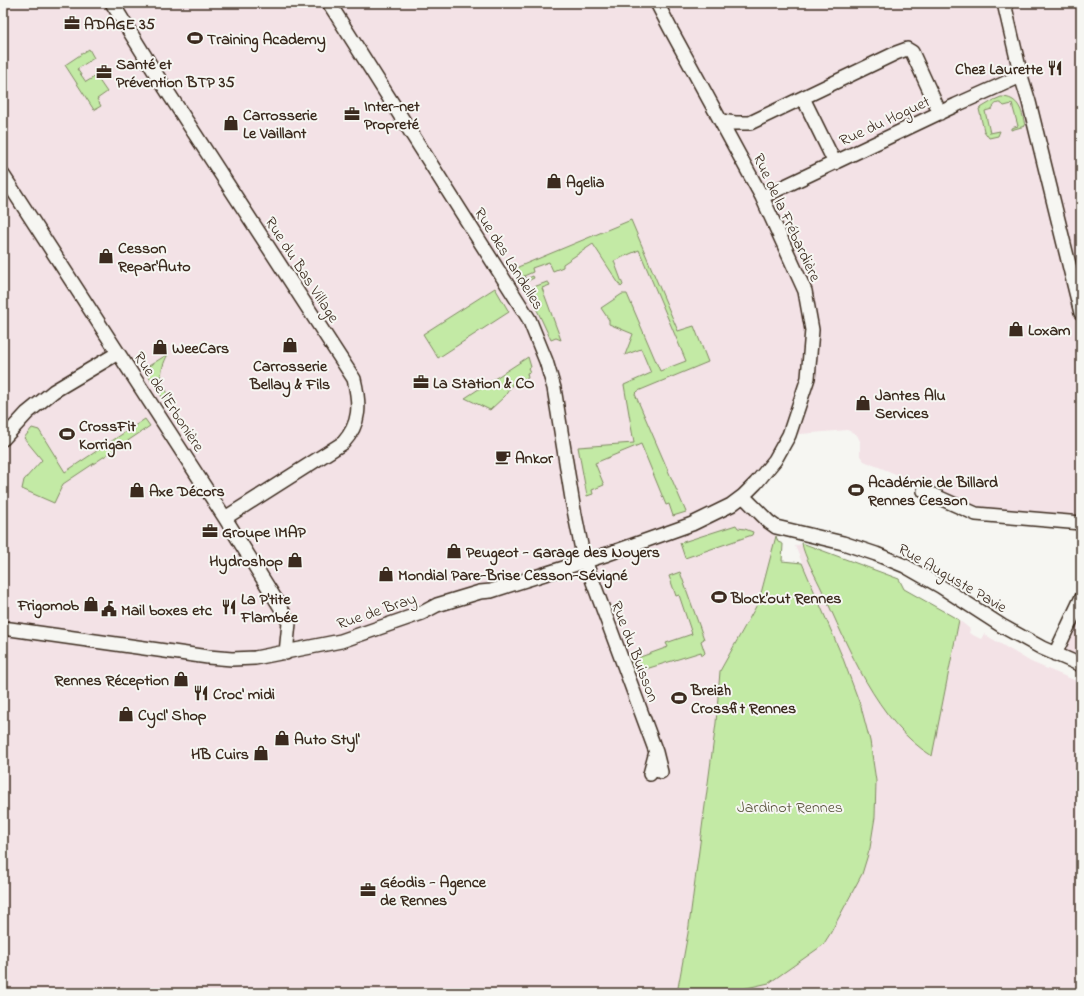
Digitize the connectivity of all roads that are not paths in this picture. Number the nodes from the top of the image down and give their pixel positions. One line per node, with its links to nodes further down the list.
1 (112, 3): 17 (street, Rue du Bas Village)
2 (330, 3): 19 (street, Rue des Landelles)
3 (657, 3): 8 (street, Rue de la Frébardière)
4 (1004, 3): 5 (street)
5 (1021, 76): 7 (street, Rue du Hoguet); 12 (street)
6 (803, 98): 7 (street); 8 (street); 9 (street)
7 (940, 113): 9 (street, Rue du Hoguet)
8 (721, 121): 11 (street, Rue de la Frébardière)
9 (835, 163): 11 (street, Rue du Hoguet)
10 (3, 175): 13 (street, Rue de l'Erbonière)
11 (762, 197): 16 (street, Rue de la Frébardière)
12 (1081, 313)
13 (118, 353): 14 (street); 17 (street, Rue de l'Erbonière)
14 (3, 439)
15 (924, 490): 18 (street)
16 (743, 496): 19 (street, Rue de Bray); 23 (street, Rue Auguste Pavie)
17 (225, 518): 22 (street, Rue de l'Erbonière)
18 (1081, 523)
19 (585, 561): 22 (street, Rue de Bray); 25 (street, Rue du Buisson)
20 (1081, 599): 23 (street)
21 (3, 628): 22 (street, Rue de Bray)
22 (286, 653)
23 (1055, 654): 24 (street, Rue Auguste Pavie)
24 (1081, 665)
25 (656, 773)

